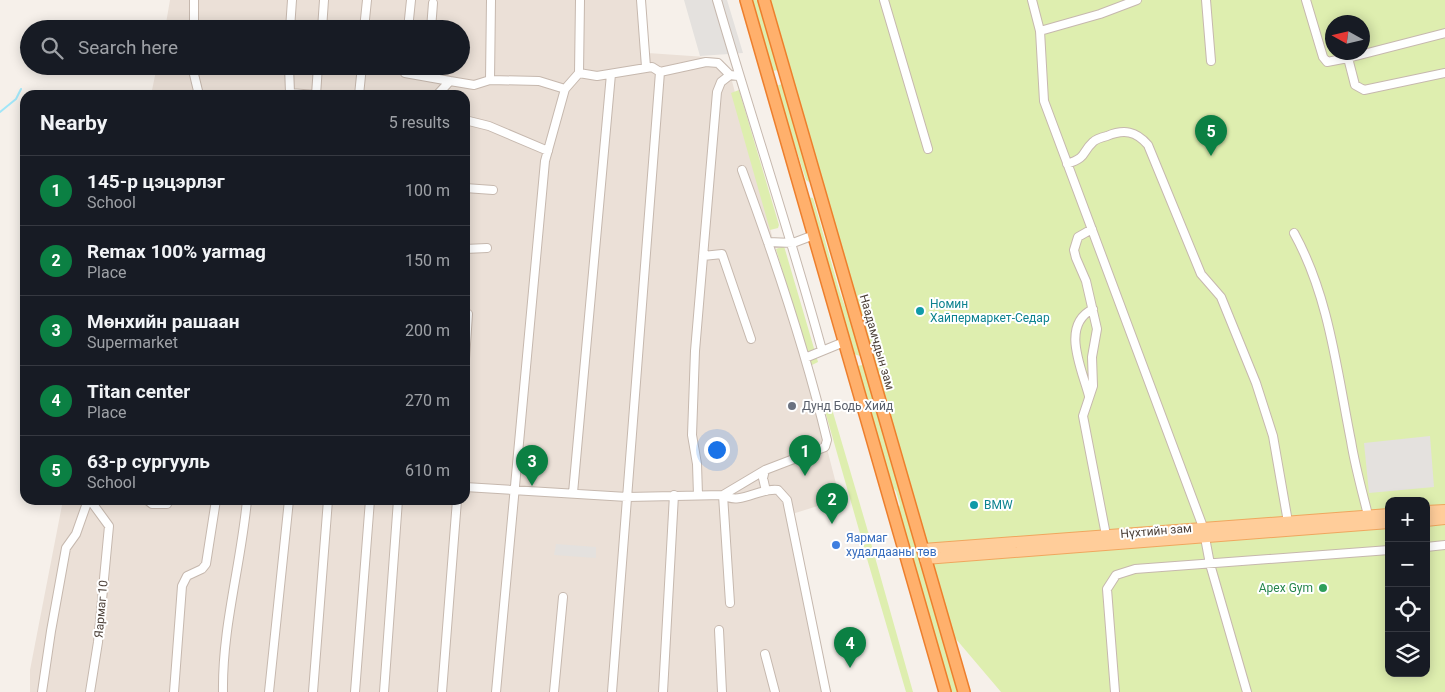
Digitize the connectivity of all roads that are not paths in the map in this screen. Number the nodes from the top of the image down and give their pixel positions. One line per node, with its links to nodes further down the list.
1 (194, 0): 18 (street)
2 (292, 0): 19 (street)
3 (324, 0): 20 (street)
4 (367, 0): 21 (street)
5 (411, 0): 22 (street)
6 (491, 0): 44 (street)
7 (580, 0): 33 (street)
8 (641, 0): 32 (street)
9 (717, 0): 42 (street)
10 (746, 0): 60 (highway)
11 (764, 0): 57 (highway, Наадамчдын зам)
12 (884, 0): 53 (street)
13 (1032, 0): 24 (street)
14 (1137, 0): 24 (street)
15 (1206, 0): 31 (street)
16 (1306, 0): 27 (street)
17 (432, 3): 23 (street)
18 (194, 20)
19 (291, 20)
20 (323, 20)
21 (365, 20)
22 (409, 20)
23 (431, 20)
24 (1040, 31): 55 (street)
25 (1445, 33): 26 (street)
26 (1370, 52)
27 (1325, 60)
28 (1325, 60): 29 (street)
29 (1339, 60)
30 (1348, 60): 35 (street)
31 (1211, 61)
32 (646, 67): 34 (street); 36 (street)
33 (578, 72): 36 (street); 46 (street)
34 (660, 72): 42 (street); 88 (street)
35 (1445, 73)
36 (611, 74): 83 (street)
37 (194, 75): 47 (street)
38 (289, 75): 48 (street)
39 (317, 75): 49 (street)
40 (361, 75): 50 (street)
41 (416, 75): 43 (street)
42 (734, 76): 65 (street); 68 (street)
43 (428, 77): 45 (street)
44 (490, 80): 45 (street); 46 (street)
45 (450, 81): 51 (street)
46 (565, 89): 54 (street)
47 (197, 90)
48 (290, 90)
49 (316, 90)
50 (360, 90)
51 (442, 90)
52 (470, 121): 54 (street)
53 (928, 149)
54 (548, 151): 81 (street)
55 (1067, 164): 61 (street); 105 (street)
56 (742, 170): 64 (street)
57 (816, 185): 60 (highway); 73 (highway, Наадамчдын зам)
58 (470, 188): 59 (street)
59 (493, 190)
60 (801, 190): 63 (highway)
61 (1092, 229): 69 (street); 107 (street)
62 (1294, 233): 102 (street)
63 (814, 235): 65 (street); 71 (highway)
64 (768, 242): 65 (street); 74 (street)
65 (793, 242): 72 (street)
66 (487, 248): 67 (street)
67 (470, 250)
68 (703, 256): 70 (street); 87 (street)
69 (1093, 309): 76 (street); 76 (street)
70 (751, 339)
71 (844, 342): 72 (street); 75 (highway)
72 (822, 350): 74 (street)
73 (867, 354): 75 (highway); 77 (highway, Наадамчдын зам)
74 (805, 358): 79 (street)
75 (849, 360): 78 (highway)
76 (1090, 398): 108 (street)
77 (881, 406): 78 (highway); 86 (highway, Наадамчдын зам)
78 (864, 412): 89 (highway)
79 (765, 470): 82 (street); 85 (street)
80 (470, 487): 81 (street)
81 (515, 491): 83 (street); 127 (street)
82 (766, 491): 85 (street); 133 (street)
83 (573, 493): 88 (street)
84 (674, 495): 87 (street); 88 (street); 130 (street)
85 (723, 495): 87 (street); 115 (street)
86 (906, 495): 89 (highway); 112 (highway, Наадамчдын зам)
87 (698, 496)
88 (627, 497): 129 (street)
89 (890, 500): 134 (highway)
90 (87, 505): 118 (street)
91 (93, 505): 119 (street, Яармаг 10)
92 (215, 505): 120 (street)
93 (246, 505): 121 (street)
94 (288, 505): 122 (street)
95 (328, 505): 123 (street)
96 (370, 505): 124 (street)
97 (398, 505): 125 (street)
98 (456, 505): 126 (street)
99 (1445, 510): 100 (main road)
100 (1430, 511)
101 (1385, 514): 102 (main road, Нүхтийн зам)
102 (1368, 515): 105 (main road, Нүхтийн зам)
103 (1445, 519): 104 (main road)
104 (1430, 520)
105 (1288, 522): 107 (main road, Нүхтийн зам)
106 (1385, 523): 107 (main road, Нүхтийн зам)
107 (1203, 532): 108 (main road, Нүхтийн зам); 112 (main road, Нүхтийн зам); 113 (street)
108 (1106, 535): 112 (main road, Нүхтийн зам)
109 (1445, 545): 110 (street)
110 (1430, 547)
111 (1385, 550): 113 (street)
112 (924, 554): 135 (highway, Наадамчдын зам)
113 (1210, 564): 136 (street); 137 (street)
114 (563, 597): 128 (street)
115 (730, 603)
116 (719, 630): 131 (street)
117 (764, 654): 132 (street)
118 (42, 692)
119 (90, 692)
120 (174, 692)
121 (223, 692)
122 (269, 692)
123 (313, 692)
124 (355, 692)
125 (384, 692)
126 (442, 692)
127 (496, 692)
128 (554, 692)
129 (612, 692)
130 (663, 692)
131 (722, 692)
132 (775, 692)
133 (826, 692)
134 (945, 692)
135 (964, 692)
136 (1114, 692)
137 (1248, 692)

